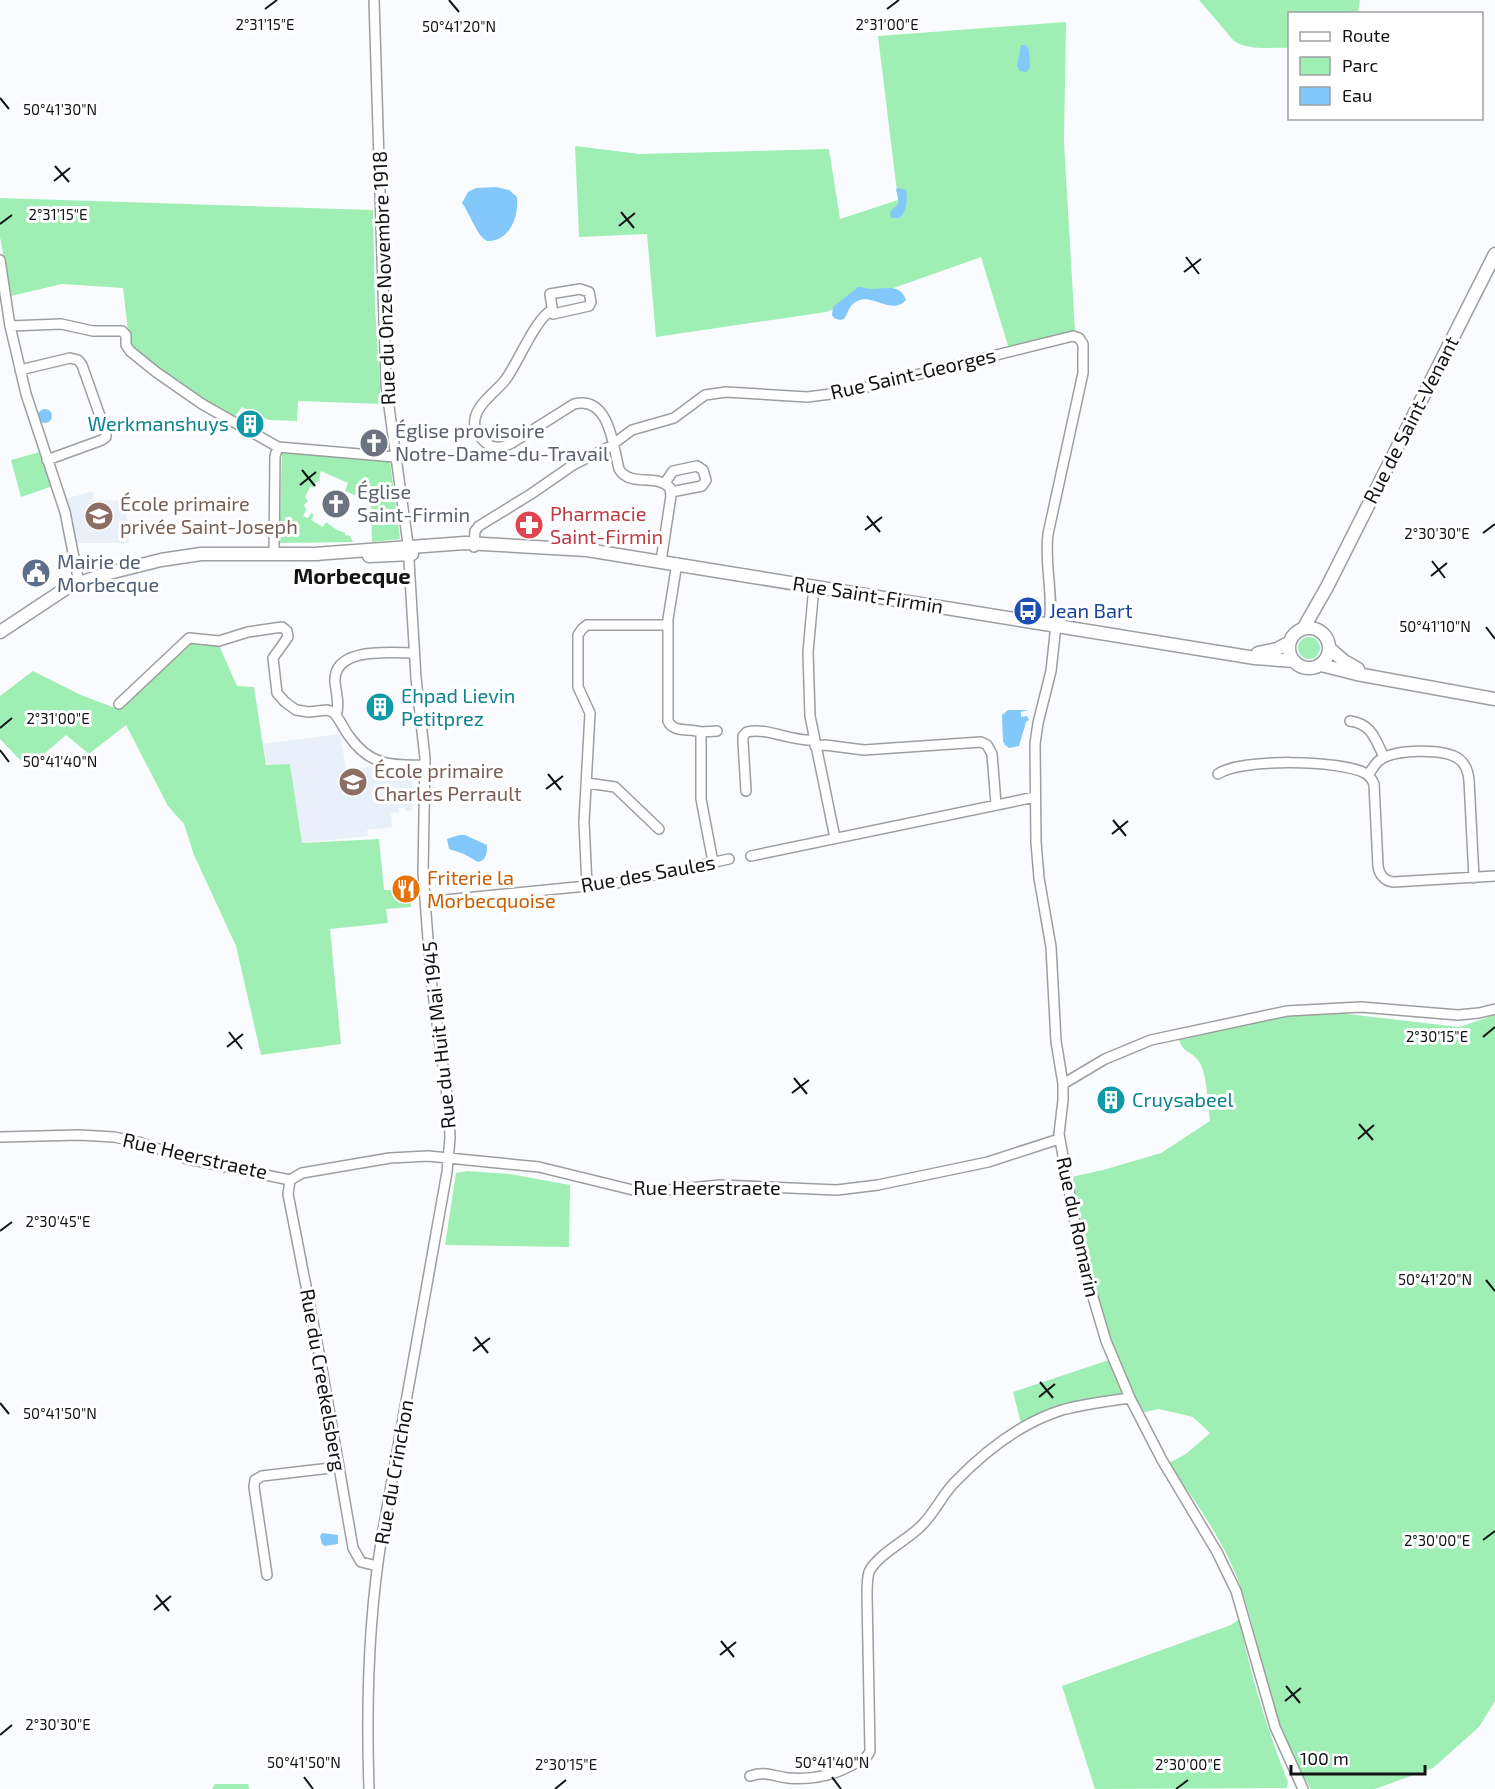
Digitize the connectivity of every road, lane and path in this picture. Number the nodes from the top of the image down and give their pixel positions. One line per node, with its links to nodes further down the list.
1 (374, 0): 9 (street, Rue du Onze Novembre 1918)
2 (1495, 254): 20 (main road, Rue de Saint-Venant)
3 (0, 260): 5 (street)
4 (552, 310): 7 (street)
5 (10, 326): 6 (street); 8 (street)
6 (20, 370): 10 (street); 10 (street)
7 (613, 444): 11 (street); 13 (street, Rue Saint-Georges); 22 (street, Rue Saint-Georges)
8 (278, 447): 9 (street); 15 (street)
9 (396, 457): 14 (street, Rue du Onze Novembre 1918)
10 (47, 460): 18 (street)
11 (665, 483): 12 (street); 12 (street)
12 (671, 492): 16 (street)
13 (474, 545): 14 (main road, Rue Saint-Firmin); 16 (main road, Rue Saint-Firmin)
14 (408, 550): 15 (main road, Rue Saint-Firmin); 28 (street, Rue du Huit Mai 1945)
15 (274, 554): 18 (main road, Rue Saint-Firmin)
16 (661, 561): 17 (main road, Rue Saint-Firmin)
17 (677, 563): 19 (main road, Rue Saint-Firmin); 21 (street)
18 (79, 583): 24 (main road, Rue Saint-Firmin)
19 (814, 586): 22 (main road, Rue Saint-Firmin); 39 (street)
20 (1327, 587): 23 (main road, Rue de Saint-Venant); 25 (main road, Rue de Saint-Venant)
21 (668, 625): 38 (street); 44 (street)
22 (1052, 625): 29 (main road, Rue Saint-Firmin); 46 (street, Rue du Romarin)
23 (1303, 629): 25 (main road); 26 (main road)
24 (0, 632)
25 (1323, 633): 27 (main road)
26 (1290, 642): 29 (main road, Rue Saint-Firmin); 30 (main road)
27 (1329, 648): 31 (main road); 32 (main road)
28 (414, 653): 35 (street); 41 (street, Rue du Huit Mai 1945)
29 (1242, 655): 30 (main road, Rue Saint-Firmin)
30 (1294, 661): 31 (main road)
31 (1321, 665): 32 (main road)
32 (1376, 676): 33 (main road)
33 (1495, 699)
34 (119, 704): 35 (street)
35 (336, 715): 41 (street)
36 (1350, 721): 40 (street)
37 (717, 731): 38 (street)
38 (700, 732): 52 (street)
39 (814, 743): 45 (street); 47 (street); 49 (street)
40 (1384, 758): 43 (street); 54 (street)
41 (425, 765): 56 (street, Rue du Huit Mai 1945)
42 (1218, 774): 43 (street)
43 (1368, 775): 54 (street)
44 (587, 783): 48 (street); 55 (street)
45 (746, 791)
46 (1035, 797): 47 (street); 58 (street, Rue du Romarin)
47 (996, 804): 49 (street)
48 (659, 829)
49 (834, 838): 50 (street)
50 (751, 856)
51 (729, 859): 52 (street, Rue des Saules)
52 (713, 862): 55 (street, Rue des Saules)
53 (1495, 876): 54 (street)
54 (1474, 878)
55 (587, 886): 56 (street, Rue des Saules)
56 (425, 902): 61 (street, Rue du Huit Mai 1945)
57 (1495, 1009): 58 (street)
58 (1063, 1084): 60 (street, Rue du Romarin)
59 (0, 1137): 62 (street, Rue Heerstraete)
60 (1059, 1139): 61 (street, Rue Heerstraete); 63 (street, Rue du Romarin)
61 (449, 1158): 62 (street, Rue Heerstraete); 65 (street, Rue du Crinchon)
62 (290, 1180): 64 (street, Rue du Creekelsberg)
63 (1130, 1398): 67 (street); 69 (street, Rue du Romarin)
64 (339, 1467): 65 (street, Rue du Creekelsberg); 66 (street)
65 (377, 1566): 68 (street, Rue du Crinchon)
66 (267, 1575)
67 (750, 1776)
68 (369, 1789)
69 (1302, 1789)

